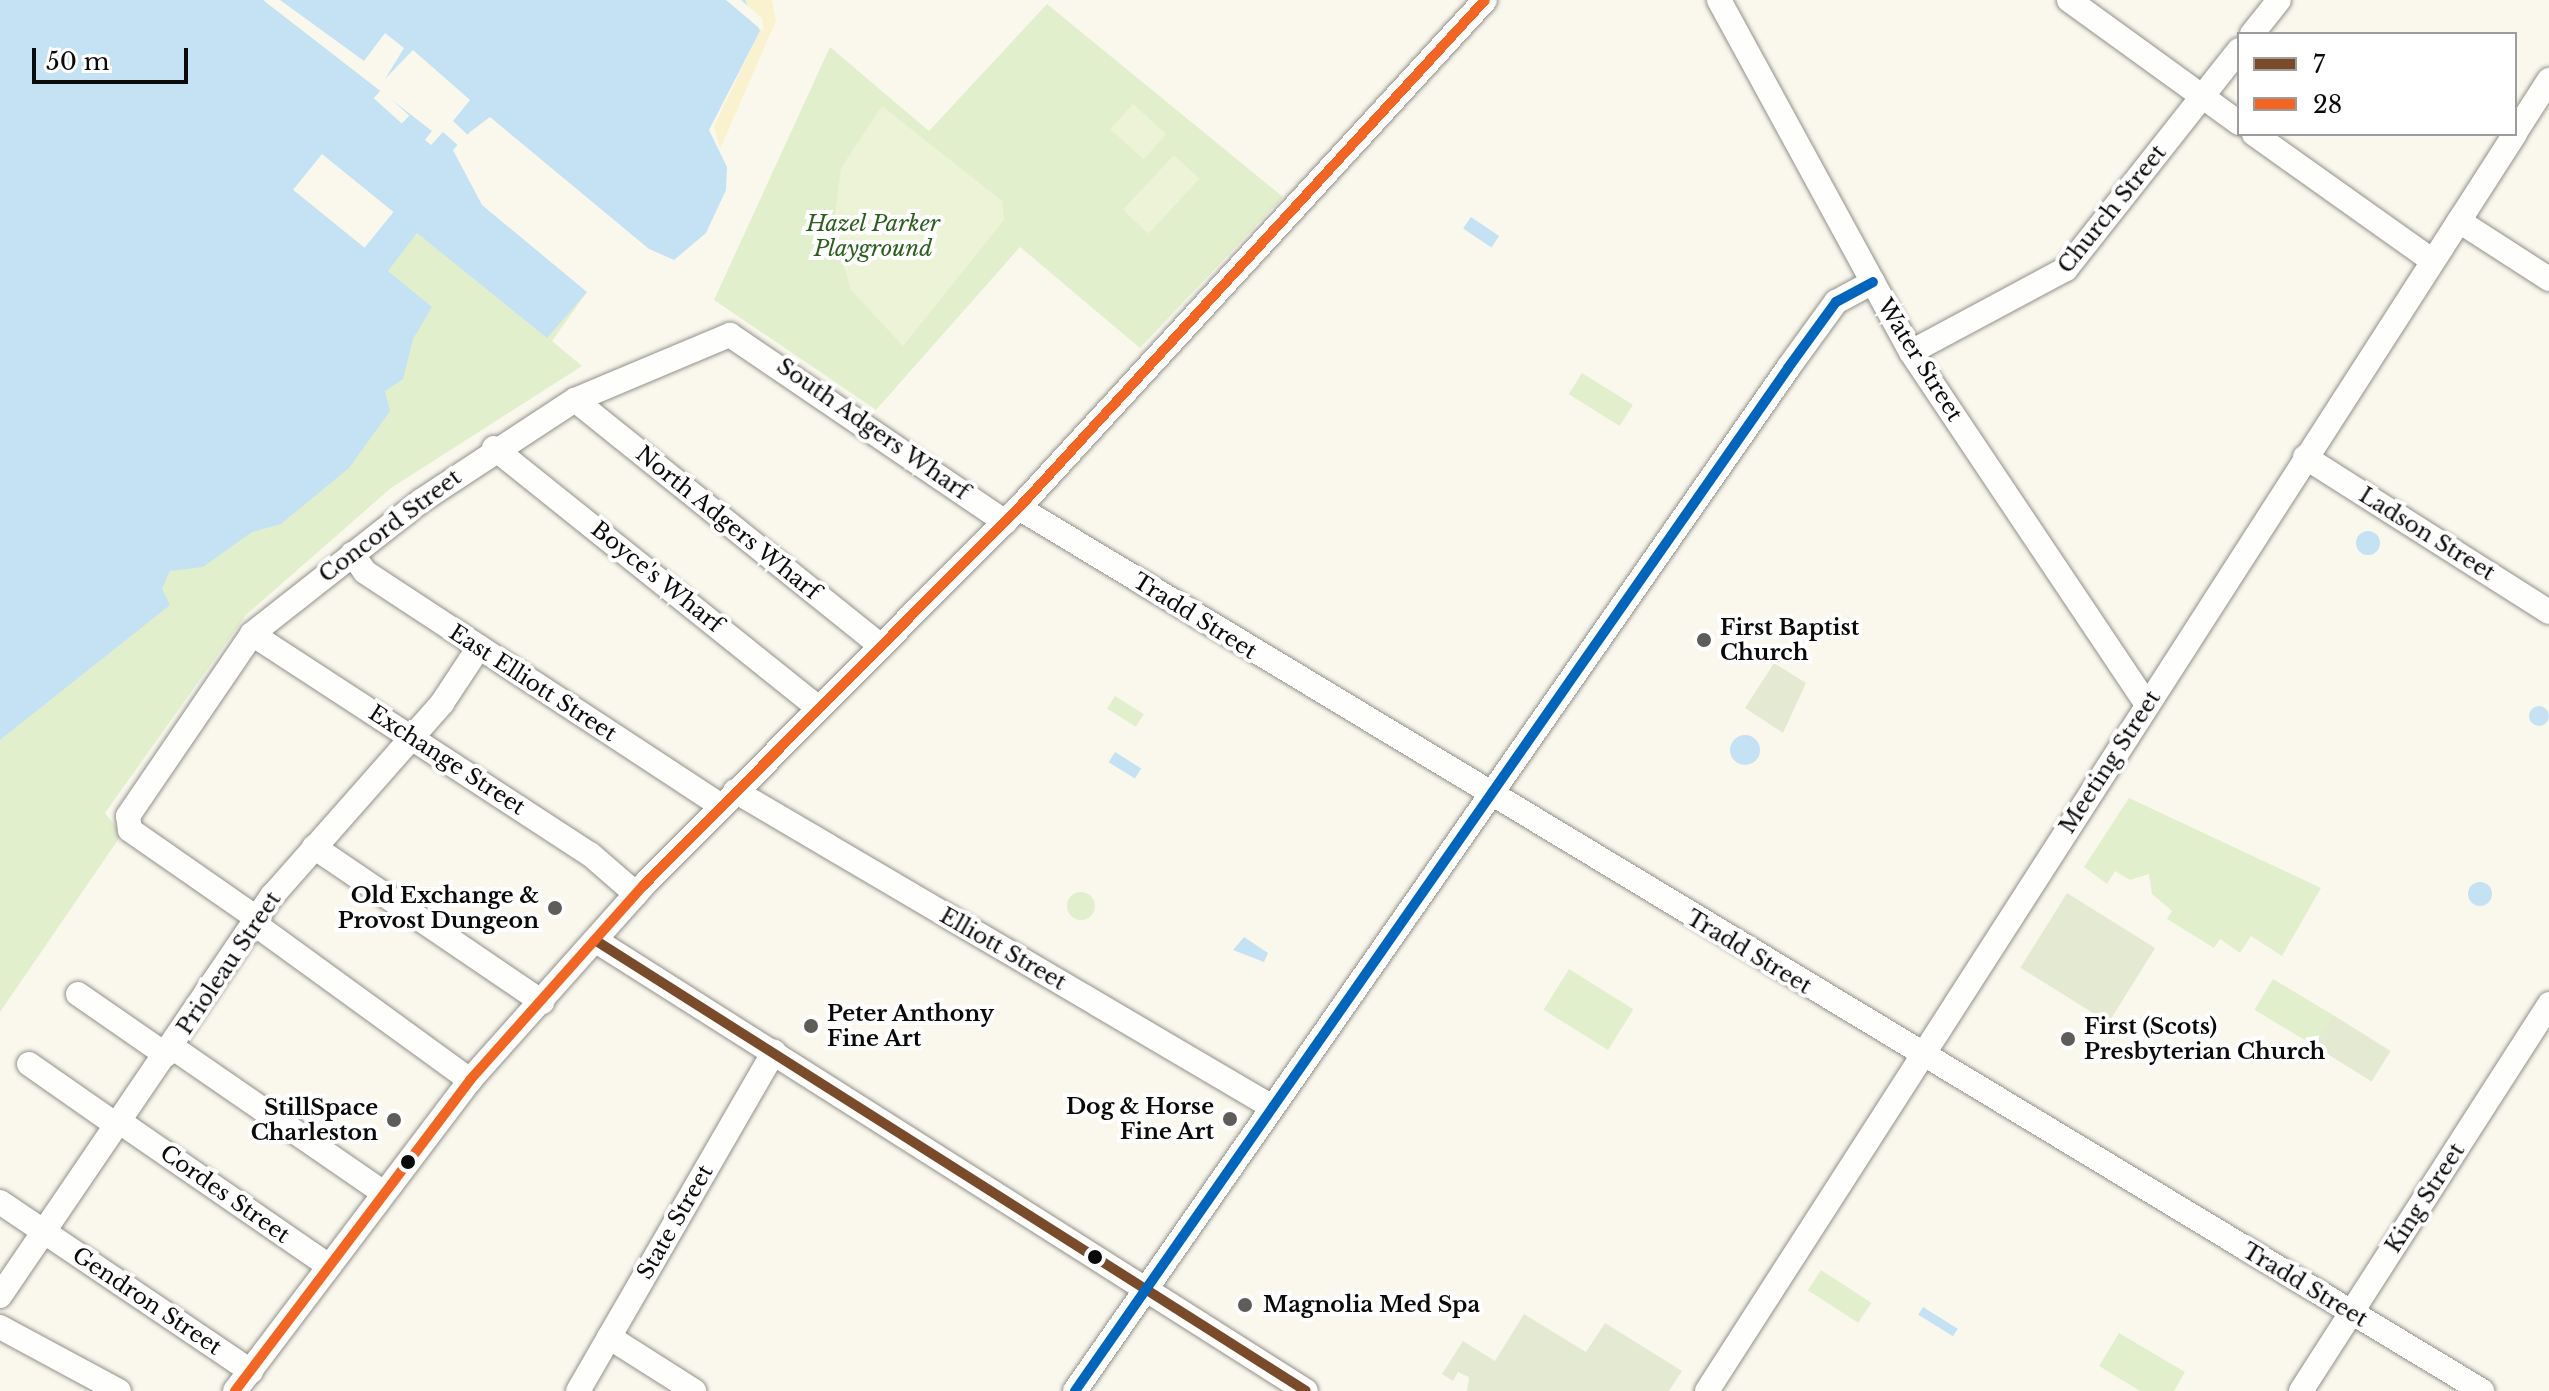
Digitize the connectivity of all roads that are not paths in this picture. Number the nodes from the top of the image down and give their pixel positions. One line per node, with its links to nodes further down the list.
1 (1485, 0): 22 (street)
2 (1719, 0): 16 (street, Water Street)
3 (2069, 0): 8 (street)
4 (2279, 0): 5 (street)
5 (2254, 32)
6 (2237, 53): 8 (street, Church Street)
7 (2549, 80): 10 (street, Meeting Street)
8 (2202, 97): 9 (street); 18 (street, Church Street)
9 (2237, 122)
10 (2517, 131)
11 (2257, 136): 14 (street)
12 (2514, 136): 13 (street, Meeting Street)
13 (2459, 221): 14 (street, Meeting Street); 15 (street)
14 (2433, 261): 21 (street, Meeting Street)
15 (2549, 279)
16 (1873, 282): 18 (street, Water Street); 31 (street)
17 (740, 339): 19 (street, Concord Street); 22 (street, South Adgers Wharf)
18 (1911, 352): 28 (street, Water Street)
19 (575, 400): 20 (street, Concord Street); 26 (street, North Adgers Wharf)
20 (494, 448): 23 (street, Concord Street); 29 (street, Boyce's Wharf)
21 (2305, 457): 24 (street, Ladson Street); 28 (street, Meeting Street)
22 (1012, 515): 26 (street); 31 (street, Tradd Street)
23 (352, 554): 25 (street, Concord Street); 27 (street, East Elliott Street)
24 (2549, 612)
25 (252, 634): 30 (street, Exchange Street); 35 (street, Concord Street)
26 (881, 646): 29 (street)
27 (479, 647): 30 (street, Prioleau Street); 32 (street, East Elliott Street)
28 (2147, 704): 42 (street, Meeting Street)
29 (819, 708): 32 (street)
30 (410, 736): 33 (street, Prioleau Street); 34 (street, Exchange Street)
31 (1486, 795): 42 (street, Tradd Street); 45 (street)
32 (728, 798): 34 (street); 45 (street, Elliott Street)
33 (314, 847): 35 (street, Prioleau Street); 38 (street)
34 (636, 894): 36 (street)
35 (257, 921): 40 (street, Prioleau Street); 44 (street)
36 (598, 942): 38 (street); 41 (street)
37 (78, 994): 40 (street)
38 (542, 1002): 44 (street)
39 (2549, 1004): 53 (street, King Street)
40 (169, 1051): 46 (street, Prioleau Street); 47 (street)
41 (774, 1052): 51 (street); 55 (street, State Street)
42 (1921, 1056): 53 (street, Tradd Street); 63 (street, Meeting Street)
43 (29, 1064): 46 (street, Cordes Street)
44 (470, 1080): 47 (street)
45 (1272, 1107): 51 (street)
46 (119, 1124): 49 (street, Prioleau Street); 50 (street, Cordes Street)
47 (384, 1193): 50 (street)
48 (0, 1202): 49 (street, Gendron Street)
49 (44, 1232): 52 (street, Prioleau Street); 56 (street, Gendron Street)
50 (329, 1266): 56 (street)
51 (1148, 1290): 61 (street); 62 (street)
52 (0, 1296)
53 (2351, 1313): 64 (street, King Street); 65 (street, Tradd Street)
54 (0, 1327): 57 (street)
55 (609, 1337): 59 (street, State Street); 60 (street)
56 (251, 1371): 58 (street)
57 (119, 1391)
58 (235, 1391)
59 (578, 1391)
60 (694, 1391)
61 (1075, 1391)
62 (1306, 1391)
63 (1707, 1391)
64 (2301, 1391)
65 (2482, 1391)

